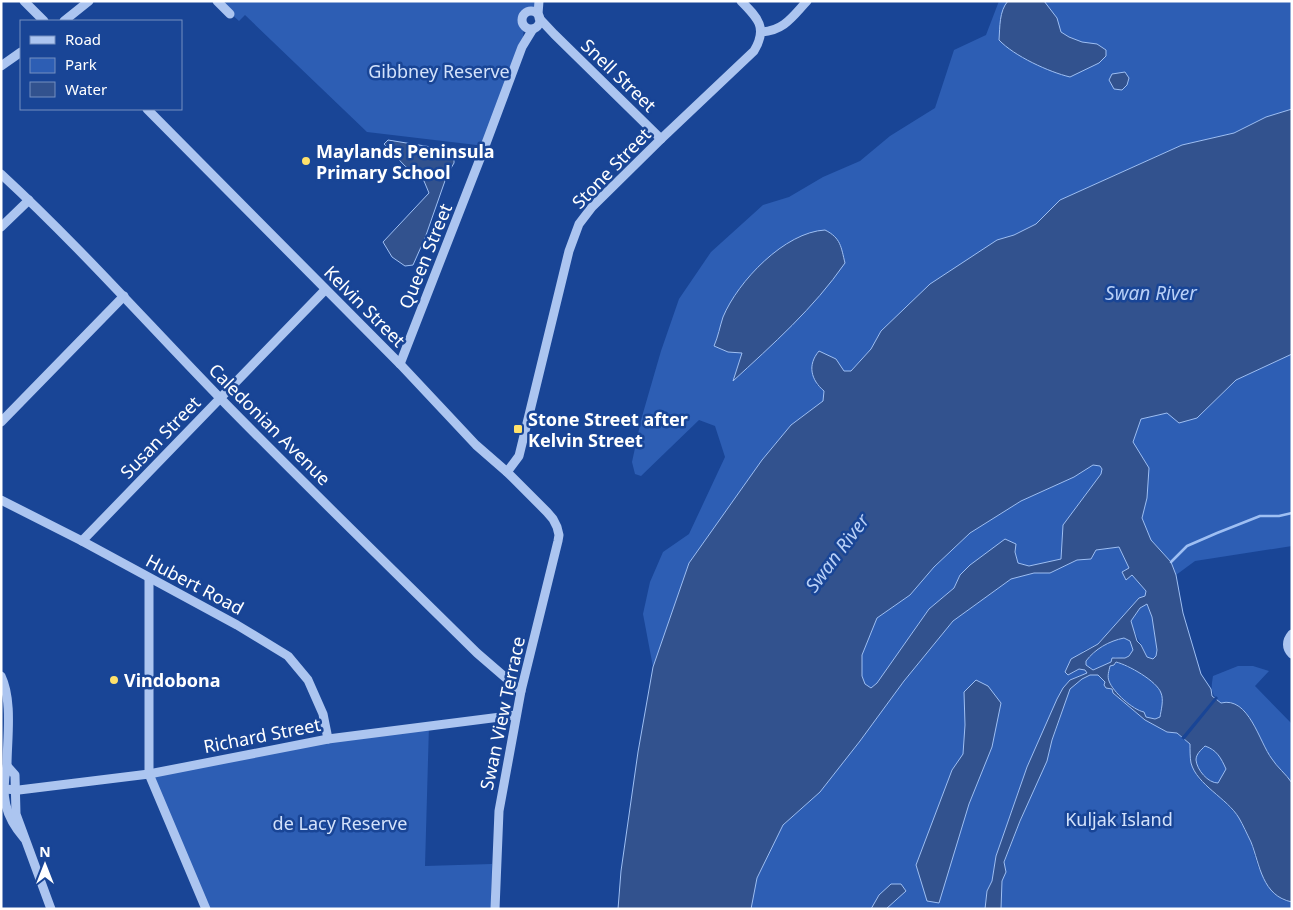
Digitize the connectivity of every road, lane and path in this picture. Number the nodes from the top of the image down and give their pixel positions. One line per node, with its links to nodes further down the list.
1 (24, 1): 9 (street)
2 (89, 1): 10 (street)
3 (217, 1): 7 (street)
4 (538, 1): 8 (street)
5 (741, 1): 13 (street)
6 (807, 1): 13 (street)
7 (230, 14)
8 (535, 14): 11 (street); 12 (street); 14 (street, Snell Street)
9 (43, 20)
10 (65, 20)
11 (524, 26): 12 (street); 15 (street, Queen Street)
12 (535, 28): 14 (street, Snell Street); 15 (street, Queen Street)
13 (762, 32): 19 (street, Stone Street)
14 (554, 34): 19 (street, Snell Street)
15 (522, 47): 25 (street, Queen Street)
16 (20, 53): 17 (street)
17 (1, 66)
18 (148, 110): 23 (street, Kelvin Street)
19 (661, 139): 28 (street, Stone Street)
20 (1, 174): 21 (street, Caledonian Avenue)
21 (29, 200): 22 (street); 24 (street, Caledonian Avenue)
22 (1, 227)
23 (326, 290): 25 (street, Kelvin Street); 26 (street, Susan Street)
24 (124, 296): 26 (street, Caledonian Avenue); 27 (street)
25 (400, 364): 28 (street, Kelvin Street)
26 (220, 398): 31 (street, Susan Street); 36 (street, Caledonian Avenue)
27 (1, 422)
28 (507, 472): 30 (street, Kelvin Street)
29 (1, 500): 31 (street, Hubert Road)
30 (557, 527): 36 (street, Swan View Terrace)
31 (82, 541): 32 (street, Hubert Road)
32 (149, 578): 38 (street, Hubert Road); 40 (street)
33 (1292, 634): 34 (street)
34 (1292, 654)
35 (1, 676): 39 (street)
36 (521, 691): 37 (street, Swan View Terrace)
37 (516, 715): 38 (street, Richard Street); 46 (street, Swan View Terrace)
38 (328, 739): 40 (street, Richard Street)
39 (7, 766): 41 (street); 42 (street)
40 (149, 774): 41 (street, Richard Street); 45 (street)
41 (15, 790): 42 (street, Richard Street); 43 (street)
42 (3, 794): 43 (street)
43 (24, 838): 44 (street)
44 (51, 909)
45 (206, 909)
46 (495, 909)

